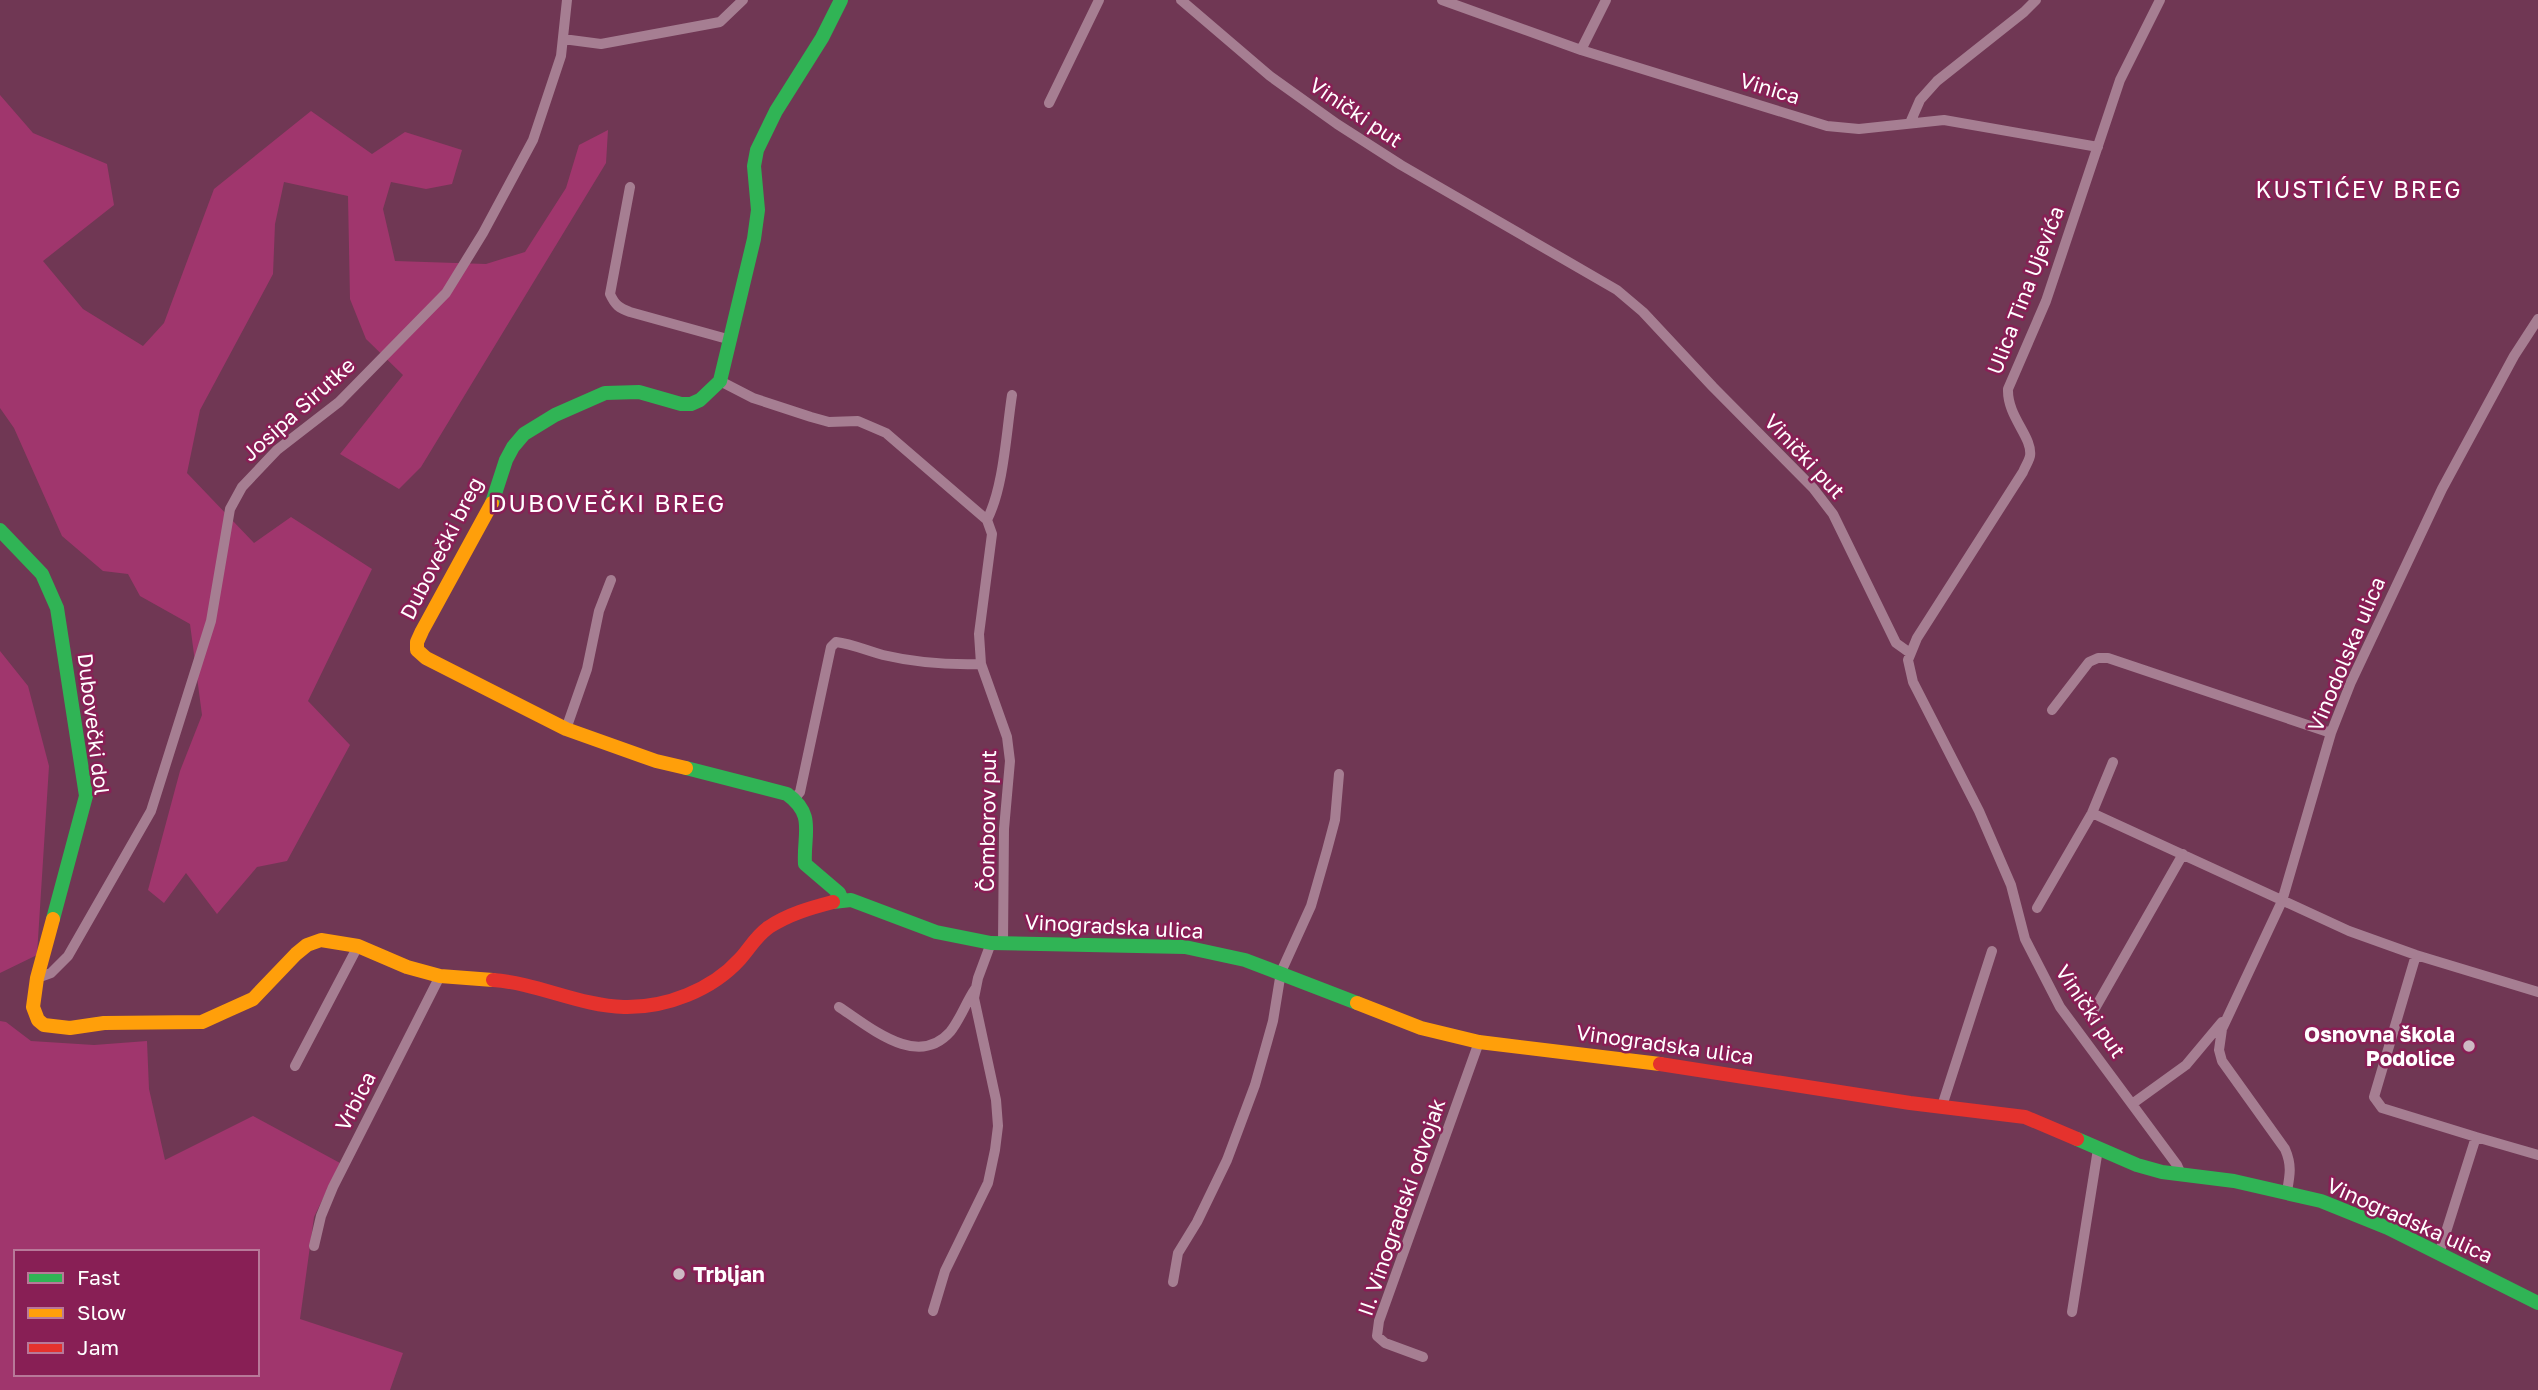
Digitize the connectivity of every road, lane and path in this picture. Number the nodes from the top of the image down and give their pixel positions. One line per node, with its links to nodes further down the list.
1 (567, 0): 10 (street, Josipa Sirutke)
2 (743, 0): 10 (street)
3 (841, 0): 17 (street)
4 (1099, 0): 12 (street)
5 (1181, 0): 23 (street, Vinički put)
6 (1442, 0): 11 (street, Vinica)
7 (1606, 0): 11 (street)
8 (2036, 0): 13 (street)
9 (2158, 0): 14 (street, Ulica Tina Ujevića)
10 (563, 38): 42 (street, Josipa Sirutke)
11 (1581, 50): 13 (street, Vinica)
12 (1049, 103)
13 (1910, 122): 14 (street, Vinica)
14 (2098, 146): 23 (street, Ulica Tina Ujevića)
15 (631, 187): 17 (street)
16 (2538, 318): 27 (street, Vinodolska ulica)
17 (731, 340): 18 (street)
18 (720, 381): 20 (street); 26 (street, Dubovečki breg)
19 (1012, 395): 20 (street, Čomborov put)
20 (987, 520): 24 (street, Čomborov put)
21 (0, 530): 42 (street, Dubovečki dol)
22 (611, 580): 26 (street)
23 (1910, 653): 51 (street, Vinički put)
24 (981, 664): 30 (street); 36 (street, Čomborov put)
25 (2052, 710): 27 (street)
26 (566, 729): 30 (street, Dubovečki breg)
27 (2331, 733): 34 (street, Vinodolska ulica)
28 (2113, 762): 31 (street)
29 (1339, 774): 40 (street)
30 (795, 798): 33 (street)
31 (2092, 813): 32 (street); 35 (street)
32 (2183, 854): 34 (street); 46 (street)
33 (842, 900): 36 (street, Vinogradska ulica); 41 (street, Vinogradska ulica)
34 (2282, 901): 39 (street); 48 (street, Vinodolska ulica)
35 (2037, 908)
36 (997, 942): 40 (street, Vinogradska ulica); 43 (street, Čomborov put)
37 (358, 946): 41 (street, Vinogradska ulica); 47 (street, Vinogradska ulica); 50 (street)
38 (1992, 951): 52 (street)
39 (2416, 955): 44 (street); 53 (street)
40 (1281, 972): 49 (street, Vinogradska ulica); 60 (street)
41 (440, 976): 58 (street, Vrbica)
42 (37, 978): 47 (street, Dubovečki dol)
43 (975, 989): 45 (street, Čomborov put); 62 (street)
44 (2538, 992)
45 (839, 1007)
46 (2090, 1017)
47 (38, 1020)
48 (2225, 1020): 51 (street, Vinodolska ulica); 57 (street, Vinodolska ulica)
49 (1479, 1042): 52 (street, Vinogradska ulica); 64 (street, II. Vinogradski odvojak)
50 (295, 1066)
51 (2132, 1104): 56 (street, Vinički put)
52 (1942, 1106): 54 (street, Vinogradska ulica)
53 (2476, 1137): 55 (street); 59 (street)
54 (2098, 1149): 56 (street, Vinogradska ulica); 63 (street)
55 (2538, 1155)
56 (2181, 1174): 57 (street, Vinogradska ulica)
57 (2287, 1191): 59 (street, Vinogradska ulica)
58 (314, 1246)
59 (2438, 1254): 61 (street, Vinogradska ulica)
60 (1172, 1283)
61 (2538, 1303)
62 (933, 1311)
63 (2071, 1312)
64 (1423, 1357)

